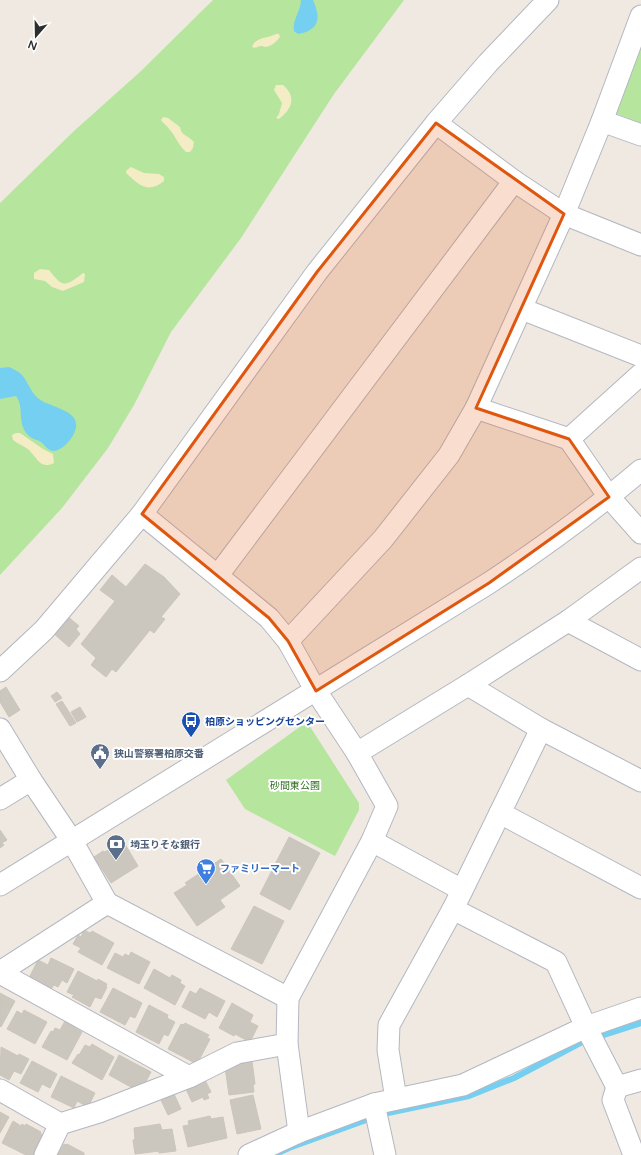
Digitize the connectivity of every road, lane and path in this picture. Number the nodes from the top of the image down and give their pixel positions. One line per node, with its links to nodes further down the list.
1 (548, 0): 4 (street)
2 (641, 16): 3 (street)
3 (602, 121): 5 (street); 7 (street)
4 (436, 123): 6 (street); 16 (street)
5 (641, 135)
6 (514, 181): 7 (street); 19 (street)
7 (564, 214): 8 (street); 9 (street)
8 (641, 245)
9 (522, 309): 10 (street); 12 (street)
10 (641, 356)
11 (641, 374): 13 (street)
12 (476, 408): 13 (street); 21 (street)
13 (569, 439): 15 (street)
14 (641, 470): 15 (street)
15 (609, 497): 17 (street); 25 (street)
16 (142, 514): 19 (street); 23 (street)
17 (641, 533)
18 (641, 568): 20 (street)
19 (218, 575): 21 (street)
20 (568, 621): 22 (street); 24 (street)
21 (288, 641): 25 (street)
22 (641, 660)
23 (0, 671)
24 (468, 685): 27 (street); 28 (street)
25 (316, 691): 28 (street); 33 (street)
26 (0, 729): 29 (street)
27 (541, 729): 30 (street); 32 (street)
28 (357, 753): 34 (street)
29 (31, 780): 31 (street); 33 (street)
30 (641, 781)
31 (0, 799)
32 (500, 813): 36 (street); 37 (street)
33 (72, 841): 35 (street); 38 (street)
34 (372, 841): 37 (street); 41 (street)
35 (0, 885)
36 (641, 888)
37 (462, 890): 39 (street)
38 (107, 903): 40 (street); 41 (street)
39 (453, 909): 43 (street); 49 (street)
40 (0, 973): 45 (street)
41 (288, 998): 44 (street)
42 (641, 1008): 43 (street)
43 (586, 1027): 47 (street); 49 (street)
44 (287, 1044): 45 (street); 52 (street)
45 (189, 1077): 51 (street)
46 (641, 1080): 47 (street)
47 (617, 1087): 56 (street)
48 (0, 1090): 51 (street)
49 (396, 1100): 50 (street)
50 (374, 1104): 52 (street); 55 (street)
51 (60, 1124): 53 (street)
52 (299, 1132): 54 (street)
53 (45, 1155)
54 (249, 1155)
55 (386, 1155)
56 (634, 1155)

